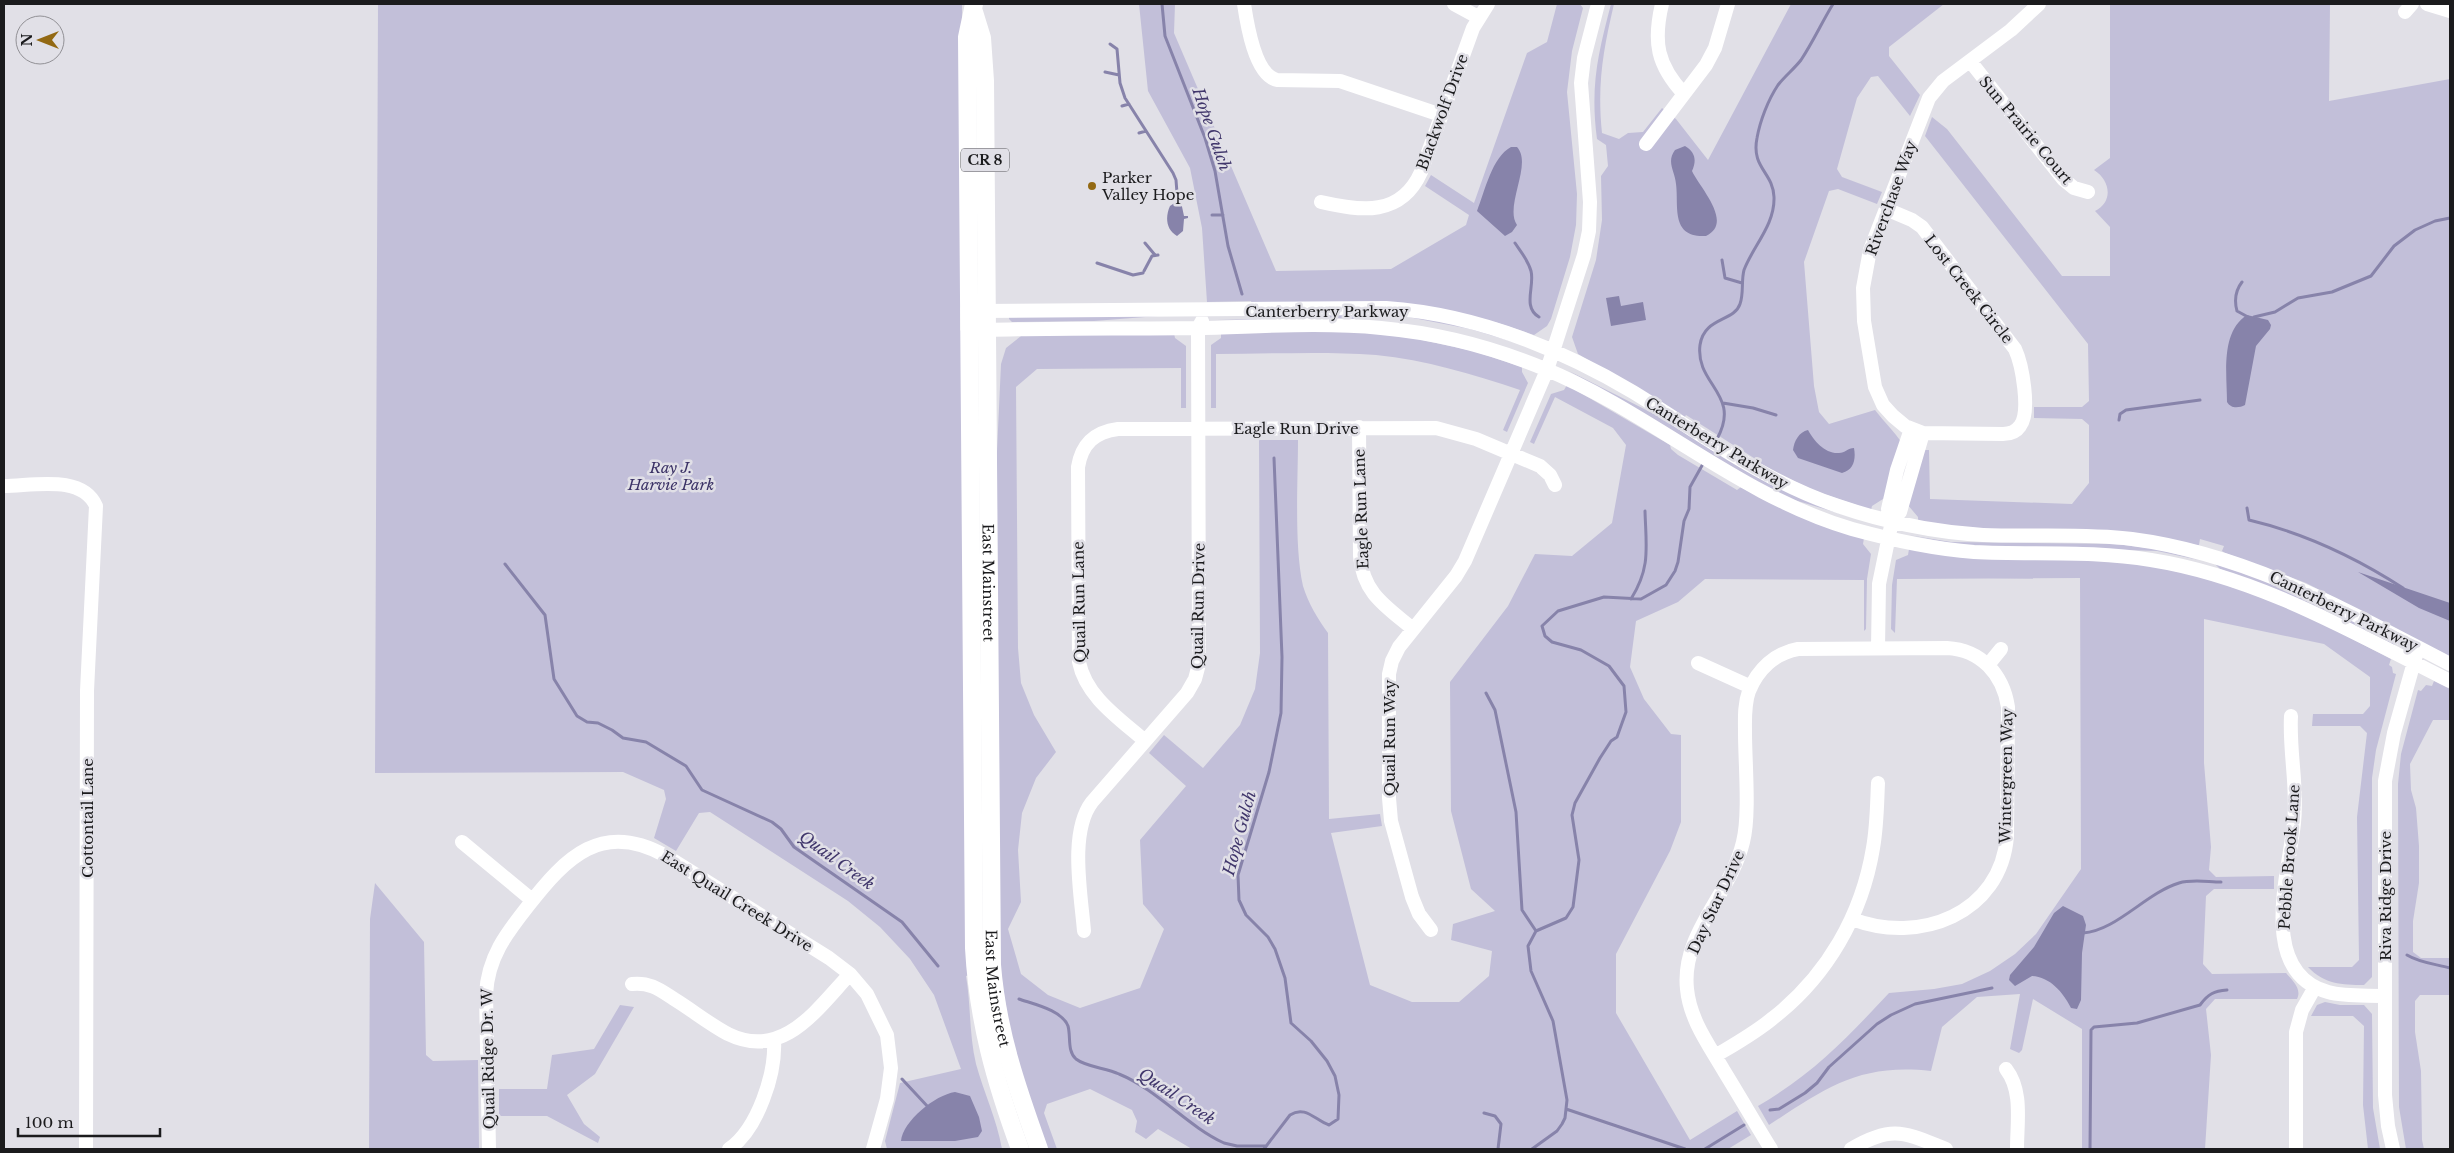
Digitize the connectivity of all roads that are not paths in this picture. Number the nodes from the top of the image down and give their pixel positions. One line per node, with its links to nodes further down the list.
1 (1244, 4): 14 (street)
2 (1454, 4): 11 (street)
3 (1488, 4): 11 (street, Blackwolf Drive)
4 (1598, 4): 24 (street, Quail Run Way)
5 (1662, 4): 13 (street)
6 (1728, 4): 13 (street)
7 (2039, 4): 12 (street, Riverchase Way)
8 (2427, 4): 10 (street)
9 (974, 8): 19 (main road, East Mainstreet / CR 8); 21 (main road, East Mainstreet / CR 8)
10 (2450, 11)
11 (1478, 16): 14 (street, Blackwolf Drive)
12 (1970, 61): 16 (street, Sun Prairie Court); 18 (street, Riverchase Way)
13 (1684, 94): 15 (street)
14 (1441, 115): 17 (street, Blackwolf Drive)
15 (1646, 144)
16 (2088, 192)
17 (1321, 202)
18 (1886, 209): 28 (street, Riverchase Way); 28 (street, Lost Creek Circle)
19 (987, 310): 20 (street, Canterberry Parkway); 21 (street, Canterberry Parkway); 23 (main road, East Mainstreet)
20 (1271, 310): 22 (street); 24 (street, Canterberry Parkway)
21 (969, 318): 23 (street, Canterberry Parkway); 65 (main road, East Mainstreet)
22 (1198, 328): 23 (street, Canterberry Parkway); 25 (street, Canterberry Parkway); 27 (street, Quail Run Drive)
23 (987, 330): 66 (main road, East Mainstreet)
24 (1554, 350): 25 (street, Quail Run Way); 33 (street, Canterberry Parkway)
25 (1547, 370): 30 (street, Quail Run Way); 34 (street, Canterberry Parkway)
26 (1359, 427): 27 (street, Eagle Run Drive); 30 (street, Eagle Run Drive); 35 (street, Eagle Run Lane)
27 (1198, 428): 29 (street, Eagle Run Drive); 46 (street, Quail Run Drive)
28 (1917, 431): 33 (street)
29 (1085, 436): 46 (street, Quail Run Lane)
30 (1512, 454): 31 (street, Eagle Run Drive); 35 (street, Quail Run Way)
31 (1555, 485)
32 (4, 486): 61 (street, Cottontail Lane)
33 (1892, 521): 34 (street); 36 (street, Canterberry Parkway)
34 (1888, 538): 37 (street); 39 (street, Canterberry Parkway)
35 (1413, 629): 51 (street, Quail Run Way)
36 (2419, 647): 39 (street, Riva Ridge Drive); 41 (street, Canterberry Parkway)
37 (1878, 648): 42 (street, Day Star Drive); 44 (street, Day Star Drive)
38 (2001, 649): 42 (street)
39 (2413, 662): 43 (street, Canterberry Parkway); 57 (street, Riva Ridge Drive)
40 (1698, 663): 44 (street)
41 (2450, 664)
42 (1988, 665): 50 (street, Wintergreen Way)
43 (2450, 681)
44 (1751, 686): 59 (street, Day Star Drive)
45 (2291, 716): 56 (street, Pebble Brook Lane)
46 (1145, 741): 52 (street, Quail Run Drive)
47 (1878, 783): 50 (street)
48 (462, 842): 49 (street)
49 (532, 900): 53 (street, East Quail Creek Drive); 54 (street, East Quail Creek Drive)
50 (1852, 919): 59 (street)
51 (1431, 930)
52 (1084, 932)
53 (489, 968): 62 (street, Quail Ridge Dr. W)
54 (850, 974): 58 (street); 64 (street, East Quail Creek Drive)
55 (632, 984): 58 (street)
56 (2315, 986): 57 (street, Pebble Brook Lane); 71 (street)
57 (2385, 996): 72 (street, Riva Ridge Drive)
58 (774, 1040): 63 (street)
59 (1715, 1056): 67 (street, Day Star Drive)
60 (2006, 1069): 70 (street)
61 (86, 1149)
62 (489, 1149)
63 (730, 1149)
64 (873, 1149)
65 (1020, 1149)
66 (1038, 1149)
67 (1771, 1149)
68 (1851, 1149): 69 (street)
69 (1946, 1149)
70 (2017, 1149)
71 (2296, 1149)
72 (2393, 1149)

